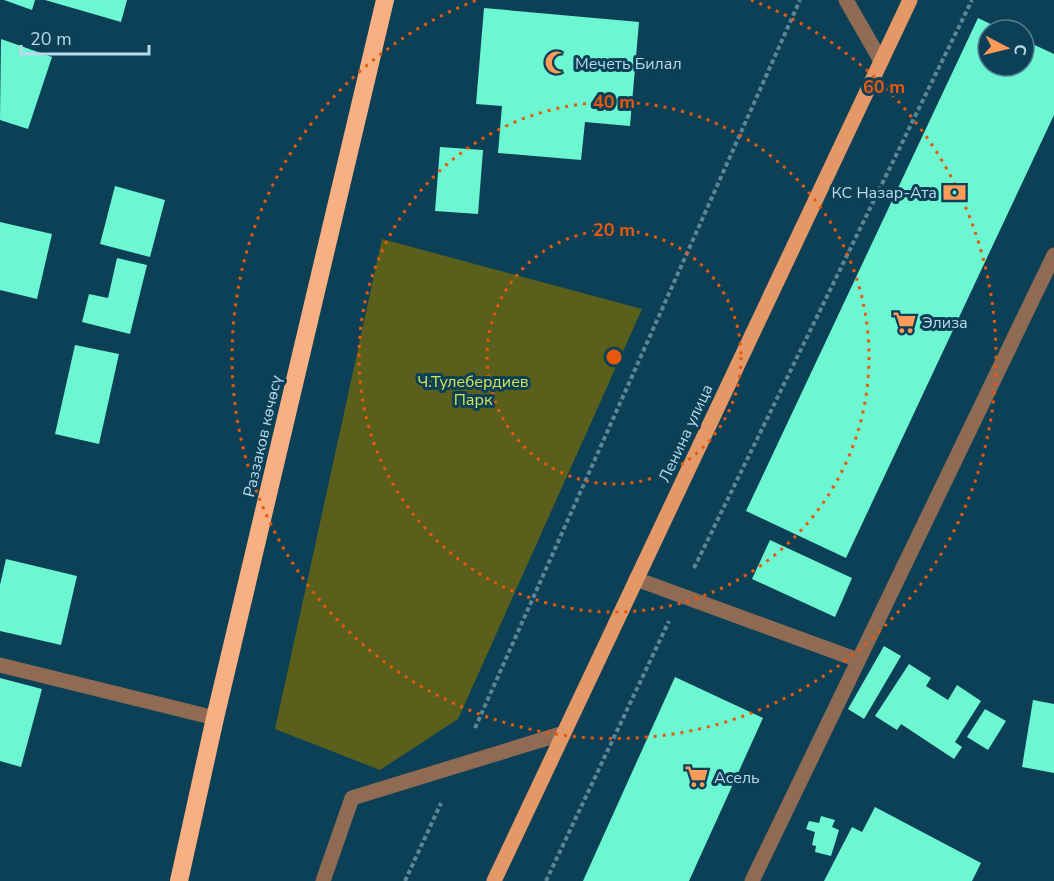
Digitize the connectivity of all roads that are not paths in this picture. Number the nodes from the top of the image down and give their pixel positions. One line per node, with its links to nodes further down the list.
1 (385, 0): 9 (highway, Раззаков көчөсү)
2 (846, 0): 4 (street)
3 (910, 0): 4 (main road, Ленина улица)
4 (881, 62): 6 (main road, Ленина улица)
5 (1054, 255): 7 (street)
6 (636, 579): 7 (street); 10 (main road, Ленина улица)
7 (858, 660): 14 (street)
8 (0, 665): 9 (street)
9 (215, 718): 11 (highway, Раззаков көчөсү)
10 (564, 733): 12 (street); 13 (main road, Ленина улица)
11 (178, 881)
12 (323, 881)
13 (494, 881)
14 (752, 881)

